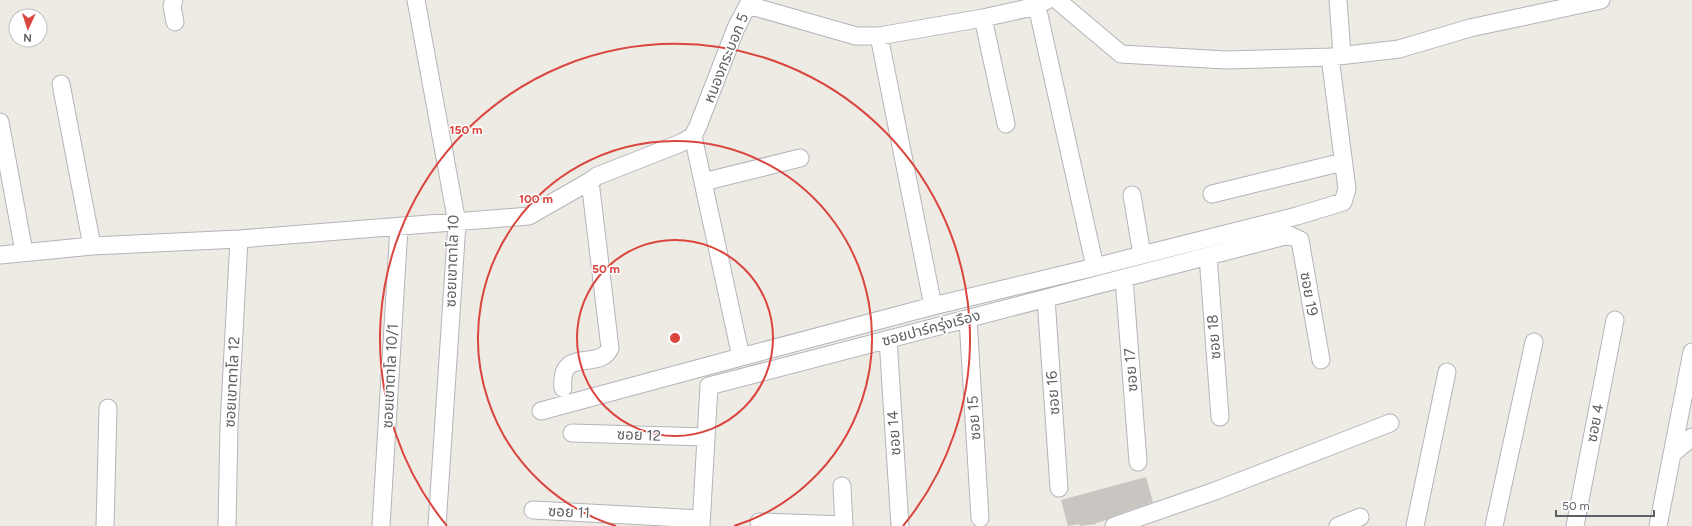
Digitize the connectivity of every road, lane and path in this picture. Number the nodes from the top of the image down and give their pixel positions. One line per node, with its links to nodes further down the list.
1 (174, 0): 9 (street)
2 (416, 0): 22 (street, ซอยเขาตาโล 10)
3 (1057, 0): 11 (street)
4 (1338, 0): 11 (street)
5 (1602, 0): 11 (street)
6 (743, 2): 10 (street, หนองกระบอก 5); 15 (street, หนองกระบอก 5)
7 (1042, 3): 8 (street, หนองกระบอก 5); 31 (street)
8 (983, 18): 10 (street, หนองกระบอก 5); 14 (street)
9 (174, 22)
10 (879, 36): 34 (street)
11 (1336, 56): 17 (street)
12 (61, 84): 26 (street)
13 (0, 122): 27 (street)
14 (1006, 124)
15 (693, 136): 18 (street); 19 (street)
16 (800, 158): 19 (street)
17 (1343, 162): 20 (street); 29 (street)
18 (590, 182): 22 (street); 43 (street)
19 (703, 182): 40 (street)
20 (1212, 194)
21 (1132, 195): 29 (street)
22 (457, 223): 23 (street); 63 (street, ซอยเขาตาโล 10)
23 (399, 226): 25 (street); 62 (street, ซอยเขาตาโล 10/1)
24 (1289, 235): 30 (street, ซอยปาร์ครุ่งเรือง); 41 (street, ซอย 19)
25 (239, 239): 26 (street); 61 (street, ซอยเขาตาโล 12)
26 (92, 246): 27 (street)
27 (24, 252): 28 (street)
28 (0, 255)
29 (1142, 256): 31 (street)
30 (1208, 256): 32 (street, ซอยปาร์ครุ่งเรือง); 46 (street, ซอย 18)
31 (1095, 267): 34 (street)
32 (1124, 278): 33 (street, ซอยปาร์ครุ่งเรือง); 52 (street, ซอย 17)
33 (1046, 298): 35 (street, ซอยปาร์ครุ่งเรือง); 54 (street, ซอย 16)
34 (934, 306): 40 (street)
35 (968, 319): 37 (street, ซอยปาร์ครุ่งเรือง); 57 (street, ซอย 15)
36 (1615, 320): 70 (street, ซอย 4)
37 (888, 340): 49 (street, ซอยปาร์ครุ่งเรือง); 65 (street, ซอย 14)
38 (1534, 342): 69 (street)
39 (1692, 352): 51 (street)
40 (741, 357): 45 (street)
41 (1321, 360)
42 (1447, 372): 68 (street)
43 (563, 388)
44 (108, 408): 60 (street)
45 (541, 411)
46 (1220, 417)
47 (1390, 423): 66 (street)
48 (572, 433): 49 (street, ซอย 12)
49 (706, 437): 58 (street, ซอยปาร์ครุ่งเรือง)
50 (1692, 437): 51 (street)
51 (1672, 454): 71 (street)
52 (1138, 462)
53 (842, 486): 64 (street)
54 (1059, 488)
55 (533, 510): 58 (street, ซอย 11)
56 (1360, 517): 67 (street)
57 (980, 518)
58 (701, 522)
59 (759, 522): 64 (street)
60 (105, 526)
61 (227, 526)
62 (381, 526)
63 (438, 526)
64 (844, 526)
65 (900, 526)
66 (1114, 526)
67 (1338, 526)
68 (1415, 526)
69 (1494, 526)
70 (1575, 526)
71 (1658, 526)

